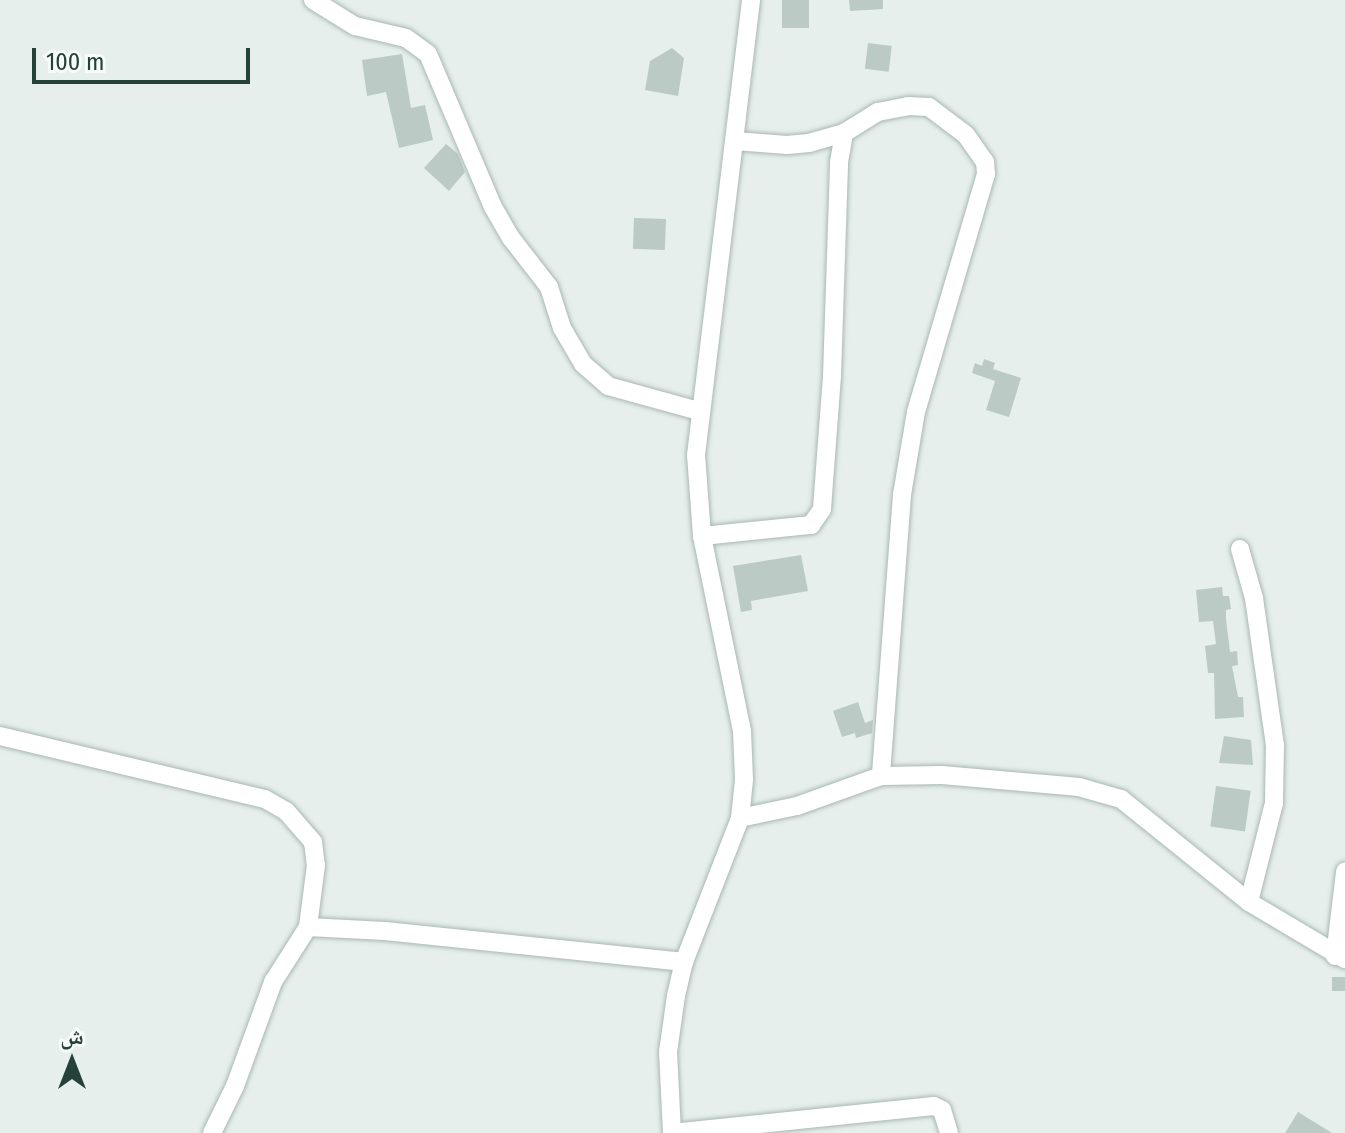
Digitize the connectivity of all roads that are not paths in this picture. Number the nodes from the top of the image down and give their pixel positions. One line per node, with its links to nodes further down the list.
1 (313, 0): 5 (street)
2 (751, 0): 4 (street)
3 (844, 133): 4 (street); 6 (street); 9 (street)
4 (735, 141): 5 (street)
5 (699, 411): 6 (street)
6 (702, 536): 10 (street)
7 (1240, 549): 12 (street)
8 (0, 736): 13 (street)
9 (881, 776): 10 (street); 12 (street)
10 (740, 818): 15 (street)
11 (1345, 872): 14 (street)
12 (1249, 902): 14 (street)
13 (308, 927): 15 (street); 16 (street)
14 (1340, 958)
15 (684, 962): 17 (street)
16 (212, 1133)
17 (672, 1133): 18 (street)
18 (949, 1133)

